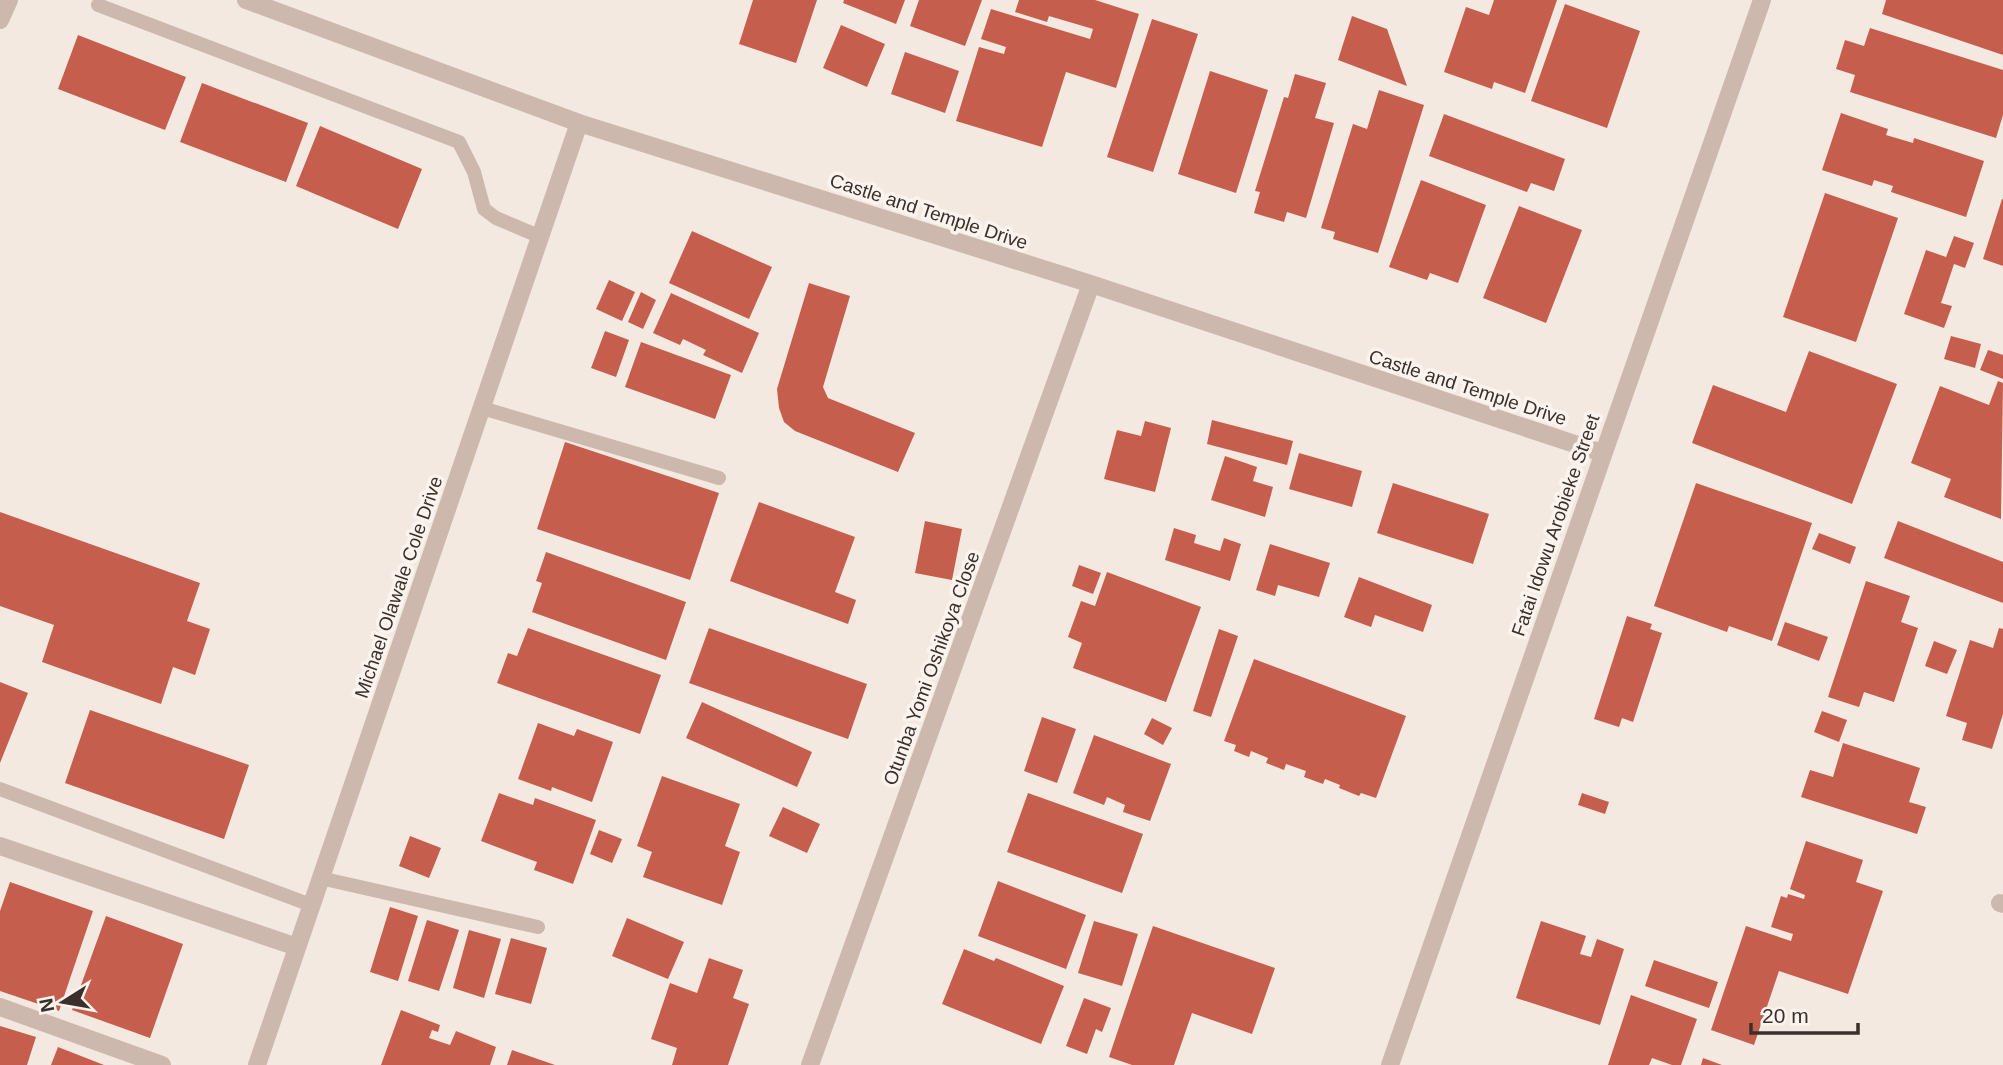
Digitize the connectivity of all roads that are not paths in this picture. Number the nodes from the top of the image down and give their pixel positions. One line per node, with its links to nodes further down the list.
1 (9, 0): 5 (street)
2 (246, 0): 6 (street, Castle and Temple Drive)
3 (1762, 0): 10 (street, Fatai Idowu Arobieke Street)
4 (98, 5): 7 (lane)
5 (0, 20)
6 (579, 123): 7 (street, Michael Olawale Cole Drive); 8 (street, Castle and Temple Drive)
7 (541, 237): 9 (street, Michael Olawale Cole Drive)
8 (1091, 284): 10 (street, Castle and Temple Drive); 21 (street, Otunba Yomi Oshikoya Close)
9 (482, 408): 11 (lane); 14 (street, Michael Olawale Cole Drive)
10 (1602, 453): 22 (street, Fatai Idowu Arobieke Street)
11 (719, 478)
12 (0, 789): 15 (lane)
13 (0, 846): 17 (street)
14 (320, 878): 15 (street, Michael Olawale Cole Drive); 16 (lane)
15 (311, 905): 17 (street, Michael Olawale Cole Drive)
16 (538, 927)
17 (297, 947): 20 (street, Michael Olawale Cole Drive)
18 (0, 1007): 19 (street)
19 (162, 1065)
20 (257, 1065)
21 (810, 1065)
22 (1390, 1065)

